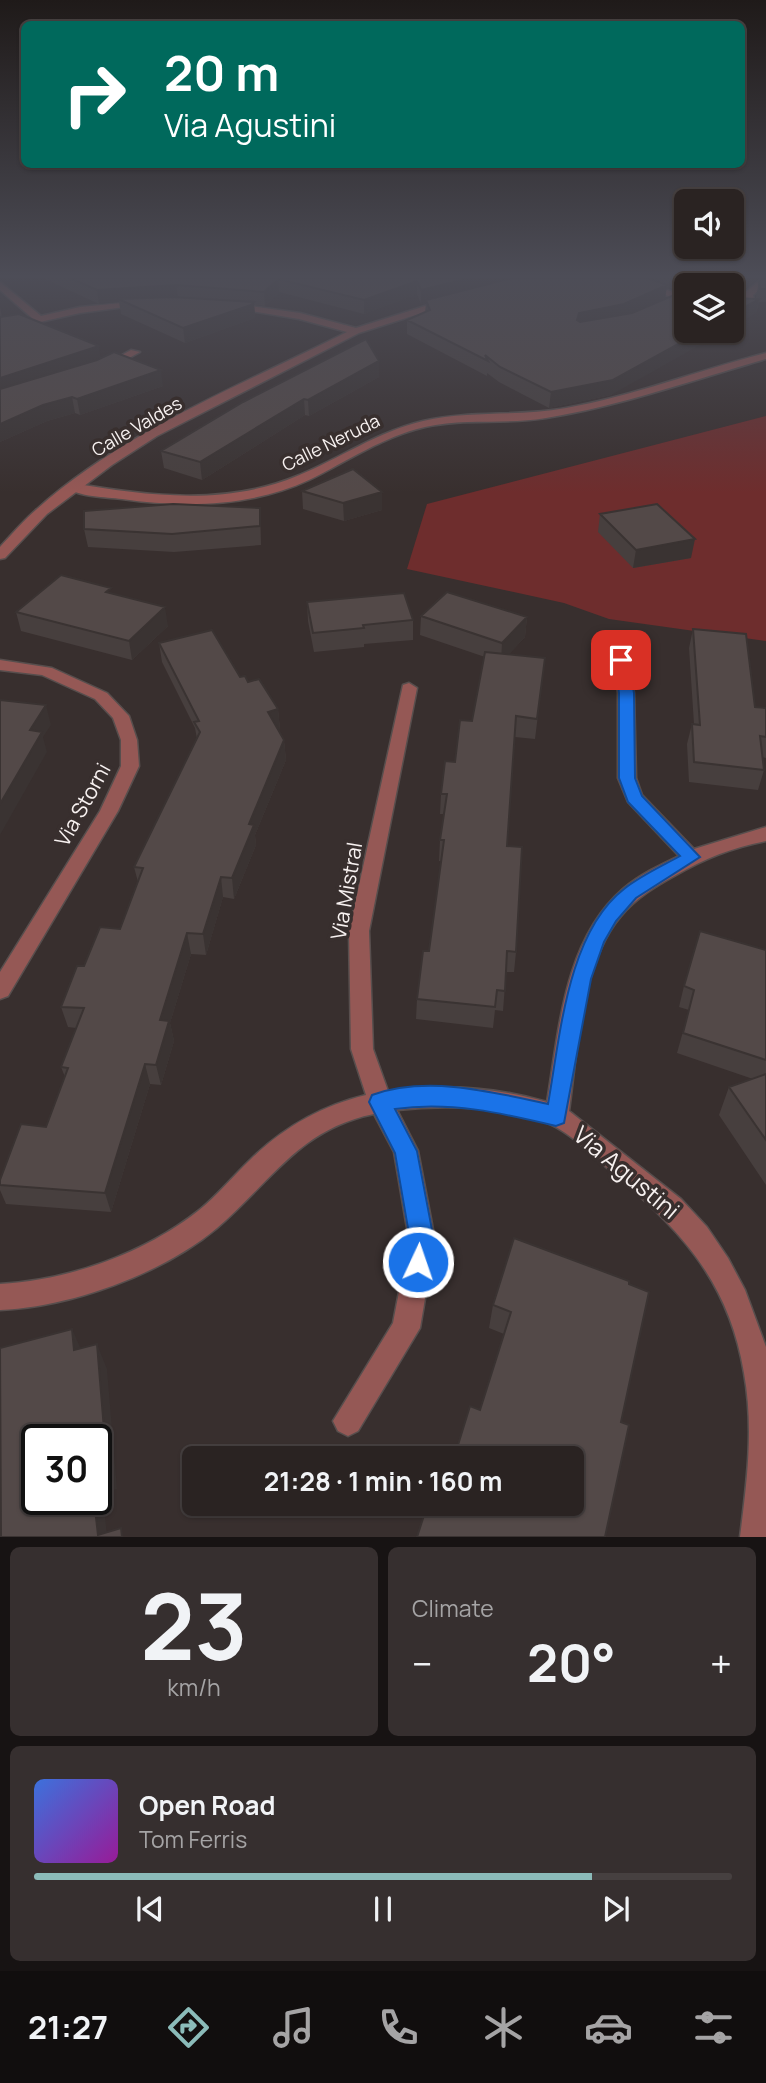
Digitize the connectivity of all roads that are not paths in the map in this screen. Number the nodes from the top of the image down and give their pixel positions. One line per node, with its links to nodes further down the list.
1 (319, 350): 5 (street, Calle Valdes)
2 (135, 352): 4 (street)
3 (766, 356): 5 (street, Calle Neruda)
4 (95, 371)
5 (72, 487): 6 (street, Calle Valdes)
6 (0, 555)
7 (621, 660): 11 (street)
8 (0, 665): 12 (street, Via Storni)
9 (409, 688): 13 (street, Via Mistral)
10 (766, 834): 11 (street)
11 (691, 857): 14 (street)
12 (0, 990)
13 (380, 1102): 14 (street, Via Agustini); 15 (street, Via Agustini); 16 (street, Via Mistral)
14 (556, 1116): 17 (street, Via Agustini)
15 (0, 1297)
16 (348, 1421)
17 (756, 1537)

